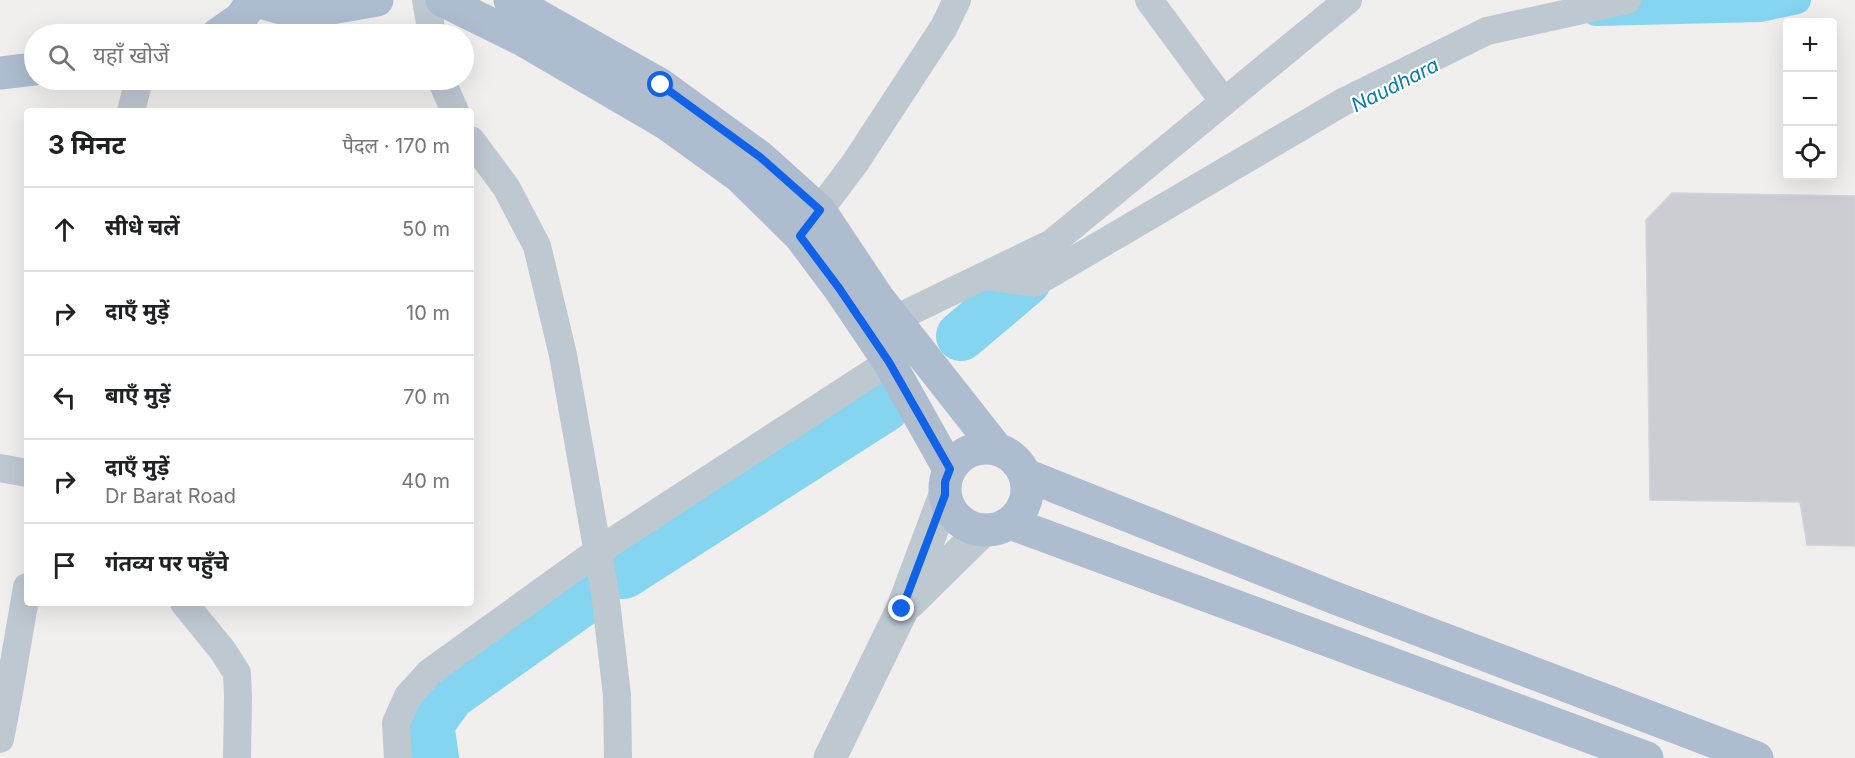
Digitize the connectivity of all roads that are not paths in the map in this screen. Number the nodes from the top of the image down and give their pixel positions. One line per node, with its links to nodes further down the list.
1 (253, 0): 2 (main road); 10 (main road)
2 (377, 0)
3 (426, 0): 11 (street)
4 (442, 0): 21 (main road)
5 (510, 0): 20 (main road)
6 (957, 0): 20 (street)
7 (1149, 0): 16 (street)
8 (1348, 0): 16 (street)
9 (1627, 0): 22 (street)
10 (232, 24)
11 (430, 24)
12 (24, 70): 13 (main road)
13 (0, 73)
14 (136, 90): 17 (street)
15 (446, 90): 18 (street)
16 (1224, 102): 22 (street)
17 (132, 108)
18 (454, 108)
19 (474, 144): 31 (street)
20 (820, 210): 21 (street); 23 (main road)
21 (800, 236): 24 (main road)
22 (985, 276): 23 (street)
23 (895, 319): 25 (main road)
24 (889, 362): 29 (main road); 31 (street)
25 (996, 448): 28 (main road); 29 (main road)
26 (0, 468): 27 (street)
27 (24, 472)
28 (1026, 475): 30 (main road); 42 (main road)
29 (947, 482): 30 (main road); 34 (street)
30 (996, 527): 34 (street); 41 (main road)
31 (598, 551): 38 (street); 39 (street)
32 (24, 601): 35 (street)
33 (186, 606): 37 (street)
34 (902, 609): 40 (street)
35 (4, 691): 36 (street)
36 (0, 739)
37 (237, 758)
38 (398, 758)
39 (618, 758)
40 (830, 758)
41 (1647, 758)
42 (1757, 758)

